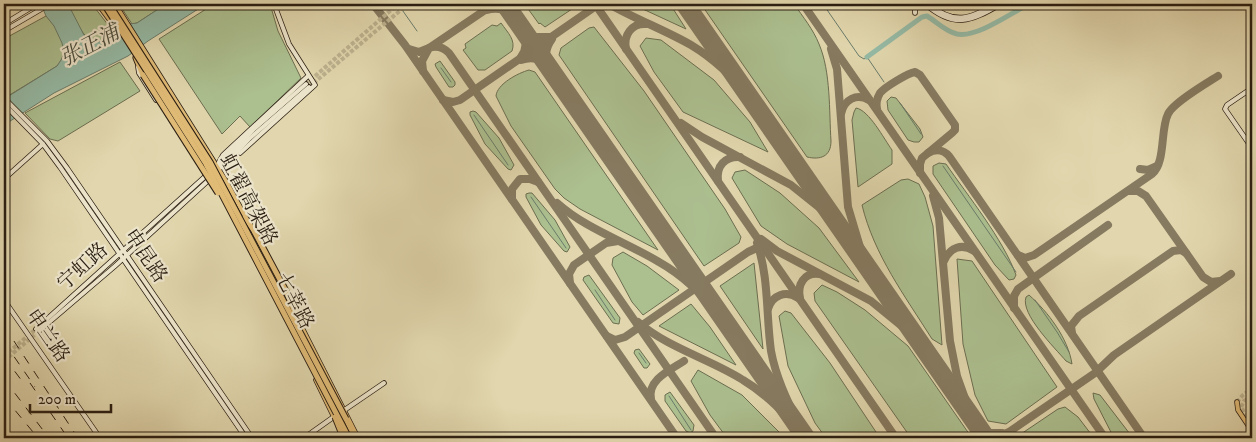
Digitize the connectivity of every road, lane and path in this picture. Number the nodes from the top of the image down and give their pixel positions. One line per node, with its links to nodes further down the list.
1 (37, 4): 15 (main road)
2 (50, 4): 16 (main road)
3 (98, 4): 17 (main road, 七莘路, bridge)
4 (104, 4): 32 (highway, 虹翟高架路, bridge)
5 (109, 4): 41 (highway, 虹翟高架路, bridge)
6 (115, 4): 28 (main road, 七莘路, bridge)
7 (274, 4): 18 (main road)
8 (919, 4): 13 (main road); 14 (main road)
9 (925, 4): 14 (main road)
10 (929, 4): 11 (main road)
11 (995, 4)
12 (1001, 4): 14 (main road)
13 (915, 12)
14 (934, 12)
15 (4, 24)
16 (4, 31)
17 (135, 56): 29 (main road, 七莘路); 30 (main road); 32 (highway, bridge)
18 (308, 76): 23 (main road, 宁虹路); 28 (main road, 宁虹路)
19 (1252, 88): 27 (main road)
20 (4, 98): 22 (main road, 申昆路)
21 (4, 104): 22 (main road, 申昆路)
22 (21, 117): 25 (main road, 申昆路); 26 (main road, 申昆路)
23 (266, 130): 24 (main road); 28 (main road, 宁虹路)
24 (249, 140): 28 (main road, 宁虹路); 28 (main road, 宁虹路)
25 (47, 141): 26 (main road); 34 (main road, 申昆路)
26 (42, 144): 31 (main road); 35 (main road, 申昆路)
27 (1252, 148)
28 (218, 168): 29 (main road, 宁虹路); 33 (main road, 七莘路)
29 (211, 175): 30 (main road, 宁虹路); 36 (main road, 宁虹路); 40 (main road, 七莘路)
30 (206, 176): 34 (main road, 宁虹路)
31 (4, 179)
32 (235, 217): 43 (highway, 虹翟高架路, bridge)
33 (245, 217): 39 (main road, 七莘路); 41 (highway, bridge)
34 (124, 250): 35 (main road, 宁虹路); 36 (main road, 申昆路)
35 (120, 254): 37 (main road, 申昆路); 37 (main road, 宁虹路)
36 (127, 255): 37 (main road, 宁虹路); 50 (main road, 申昆路)
37 (122, 258): 49 (main road, 申昆路)
38 (4, 300): 48 (main road, 申兰路)
39 (300, 323): 40 (main road); 45 (main road, 七莘路)
40 (291, 328): 46 (main road, 七莘路)
41 (306, 342): 54 (highway, 虹翟高架路, bridge)
42 (384, 383): 45 (main road)
43 (324, 391): 52 (highway, bridge); 53 (highway, bridge)
44 (1237, 402): 47 (main road)
45 (344, 410): 46 (main road); 54 (main road, 七莘路)
46 (334, 417): 51 (main road); 52 (main road, 七莘路)
47 (1252, 431)
48 (100, 438)
49 (246, 438)
50 (252, 438)
51 (304, 438)
52 (344, 438)
53 (349, 438)
54 (357, 438)

